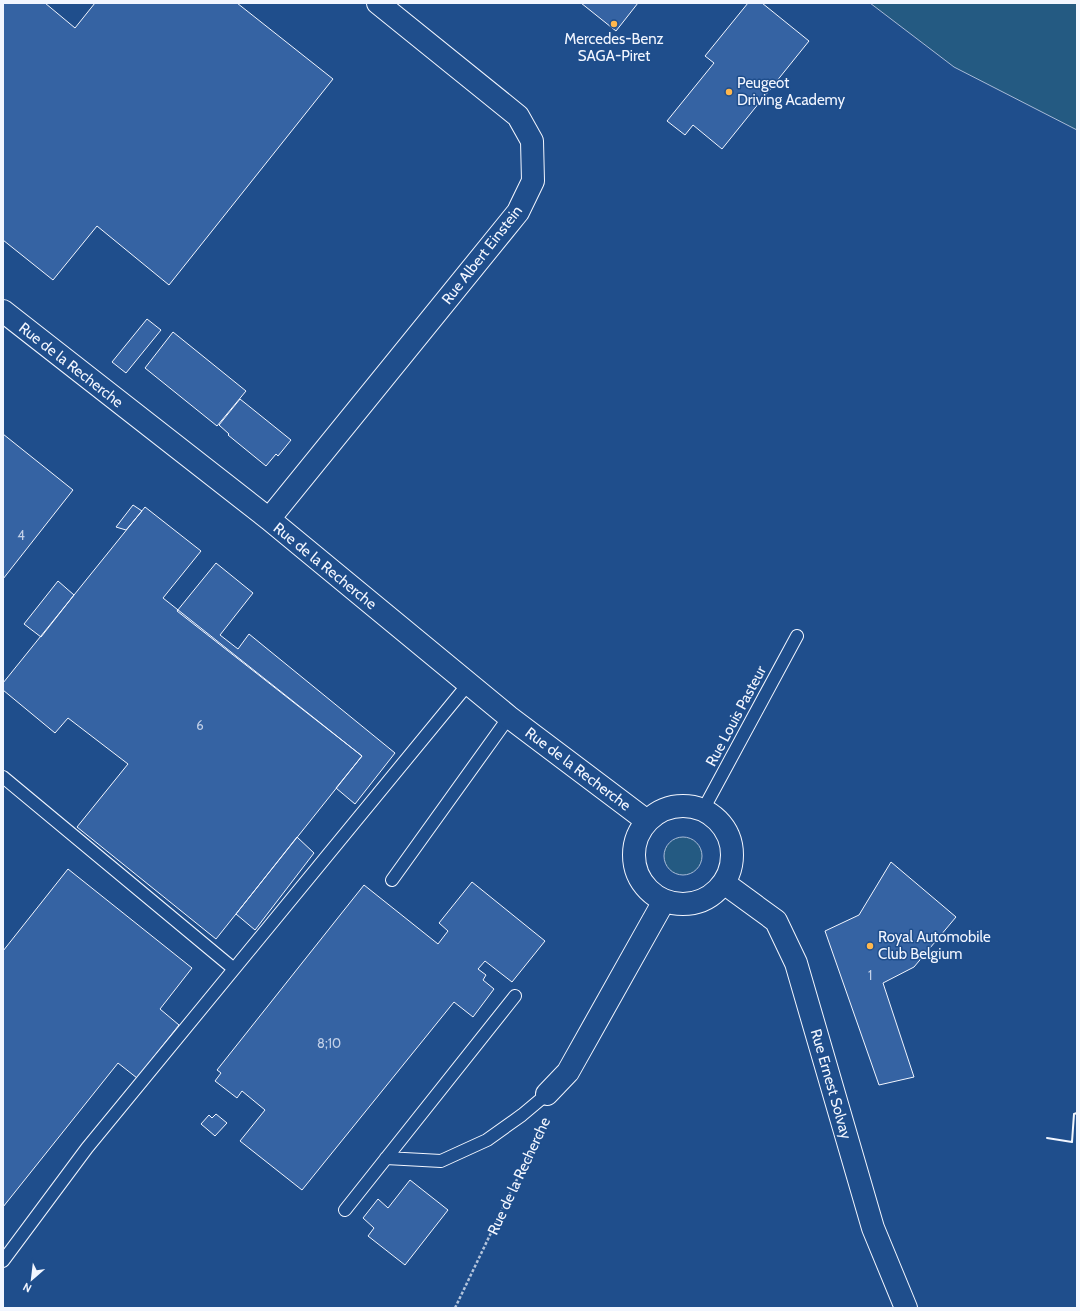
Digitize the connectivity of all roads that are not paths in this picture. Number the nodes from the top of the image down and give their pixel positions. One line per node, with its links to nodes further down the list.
1 (378, 3): 3 (street, Rue Albert Einstein)
2 (3, 311): 3 (street, Rue de la Recherche)
3 (268, 519): 5 (street, Rue de la Recherche)
4 (797, 636): 8 (lane, Rue Louis Pasteur)
5 (468, 683): 6 (street, Rue de la Recherche); 13 (lane)
6 (509, 717): 9 (street, Rue de la Recherche); 10 (lane)
7 (3, 777): 13 (lane)
8 (703, 810): 9 (street); 11 (street)
9 (647, 821): 12 (street)
10 (392, 880)
11 (724, 883): 12 (street); 19 (street, Rue Ernest Solvay)
12 (664, 901): 15 (street, Rue de la Recherche)
13 (234, 969): 18 (lane)
14 (516, 996): 16 (lane)
15 (547, 1094): 16 (lane)
16 (386, 1158): 17 (lane)
17 (345, 1210)
18 (3, 1261)
19 (906, 1308)

